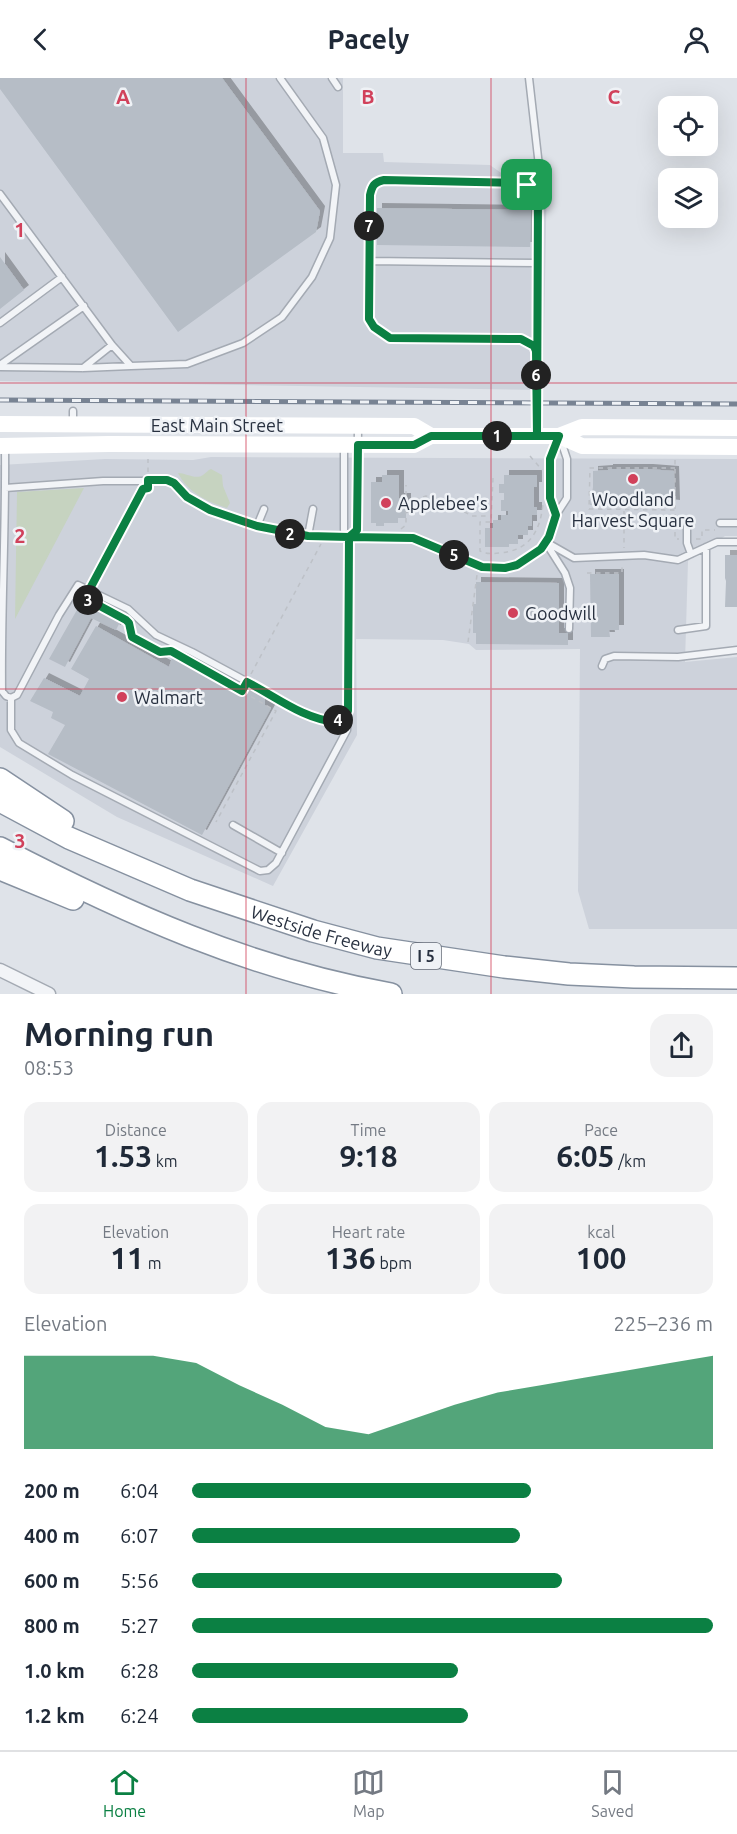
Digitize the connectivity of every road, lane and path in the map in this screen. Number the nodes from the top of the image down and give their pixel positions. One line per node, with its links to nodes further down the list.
1 (280, 78): 15 (lane)
2 (332, 78): 4 (lane)
3 (529, 78): 5 (lane)
4 (338, 87)
5 (535, 189): 7 (lane); 8 (lane)
6 (0, 194): 9 (lane)
7 (369, 261): 8 (lane); 13 (lane)
8 (537, 263): 13 (lane)
9 (62, 277): 10 (lane); 11 (lane)
10 (84, 306): 12 (lane); 14 (lane)
11 (0, 323)
12 (112, 345): 15 (lane); 16 (lane)
13 (536, 351): 21 (lane)
14 (0, 366): 16 (lane)
15 (131, 366): 16 (lane)
16 (83, 368)
17 (0, 424): 18 (main road, East Main Street)
18 (351, 426): 20 (main road, East Main Street); 23 (lane); 23 (lane)
19 (737, 428): 22 (main road, East Main Street)
20 (431, 436): 21 (main road, East Main Street); 23 (main road, East Main Street)
21 (537, 436): 22 (main road, East Main Street)
22 (559, 436): 25 (main road, East Main Street); 40 (lane); 40 (lane)
23 (351, 445): 24 (main road, East Main Street); 49 (lane); 49 (lane)
24 (3, 446): 34 (lane)
25 (737, 447)
26 (530, 456): 30 (path)
27 (675, 456): 29 (path)
28 (148, 458): 32 (path)
29 (675, 468): 39 (path); 39 (path)
30 (543, 470)
31 (493, 478): 41 (path)
32 (148, 480): 34 (lane); 44 (lane); 56 (path)
33 (406, 485): 36 (path)
34 (5, 488): 66 (lane)
35 (543, 495): 41 (path)
36 (406, 503): 41 (path); 46 (path)
37 (264, 508): 44 (lane)
38 (313, 509): 47 (lane)
39 (675, 510): 50 (path)
40 (556, 515): 51 (lane)
41 (491, 516)
42 (737, 523): 45 (lane)
43 (687, 525): 50 (lane)
44 (257, 526): 47 (lane)
45 (720, 526): 50 (path)
46 (392, 529)
47 (308, 536): 48 (lane)
48 (322, 537): 49 (lane); 65 (path)
49 (349, 537): 55 (lane); 67 (lane)
50 (687, 539): 54 (lane)
51 (546, 542): 54 (lane); 55 (lane); 58 (lane)
52 (737, 542): 53 (lane)
53 (706, 547): 54 (lane); 59 (lane)
54 (691, 554)
55 (480, 566): 60 (path)
56 (89, 590): 65 (lane); 66 (lane)
57 (79, 595): 62 (path)
58 (569, 629)
59 (678, 630)
60 (468, 642)
61 (737, 650): 64 (lane)
62 (171, 651)
63 (181, 657): 70 (path)
64 (602, 666)
65 (247, 682): 67 (lane)
66 (10, 698): 73 (lane)
67 (348, 711): 73 (lane)
68 (0, 779): 74 (highway)
69 (0, 801): 74 (highway, Westside Freeway / I 5)
70 (216, 822)
71 (233, 825): 73 (lane)
72 (0, 848): 76 (highway)
73 (282, 853)
74 (129, 865): 78 (highway, Westside Freeway / I 5)
75 (0, 869): 76 (highway)
76 (226, 951): 80 (highway)
77 (0, 970): 79 (street)
78 (737, 978)
79 (50, 994)
80 (391, 994)

